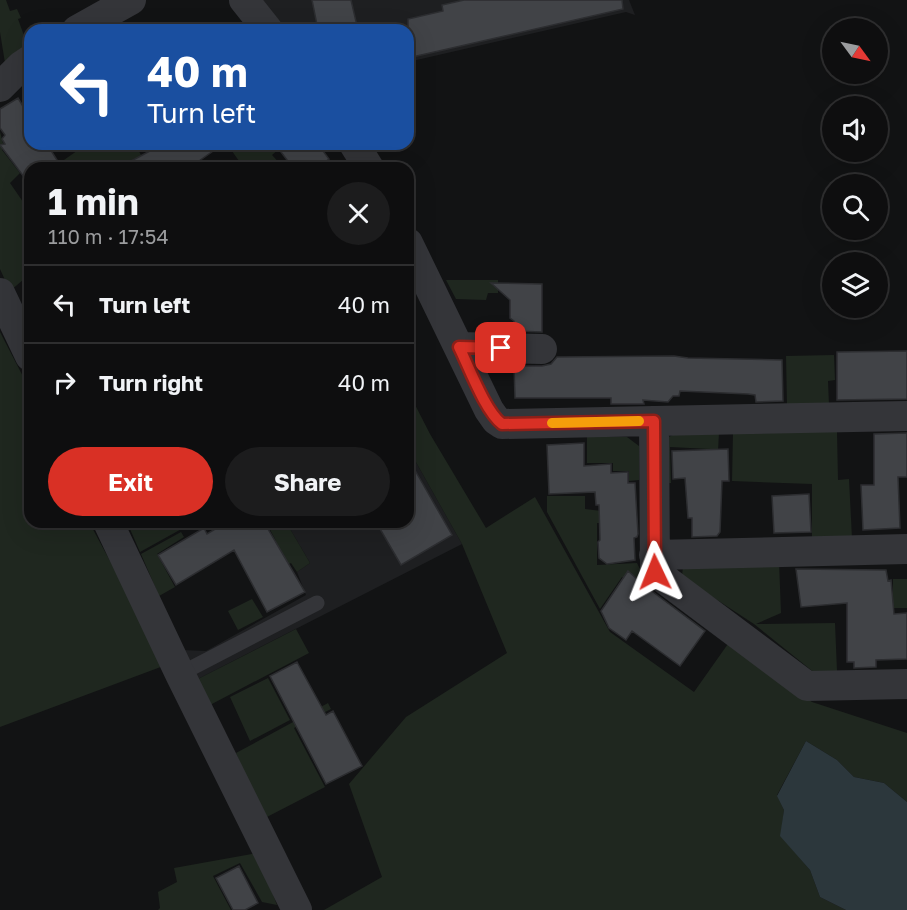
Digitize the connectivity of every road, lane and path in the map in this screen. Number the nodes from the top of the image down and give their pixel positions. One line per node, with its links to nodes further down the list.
1 (131, 0): 3 (street)
2 (244, 0): 4 (street)
3 (88, 24)
4 (263, 24)
5 (24, 64): 6 (street)
6 (0, 87)
7 (414, 255): 10 (street)
8 (0, 293): 9 (street)
9 (24, 343)
10 (459, 347): 11 (street); 13 (street)
11 (542, 349)
12 (907, 416): 13 (street)
13 (654, 421): 16 (street)
14 (111, 528): 18 (street)
15 (907, 549): 16 (street)
16 (654, 555): 19 (street)
17 (317, 603): 18 (lane)
18 (180, 674): 20 (street)
19 (907, 684)
20 (297, 910)

